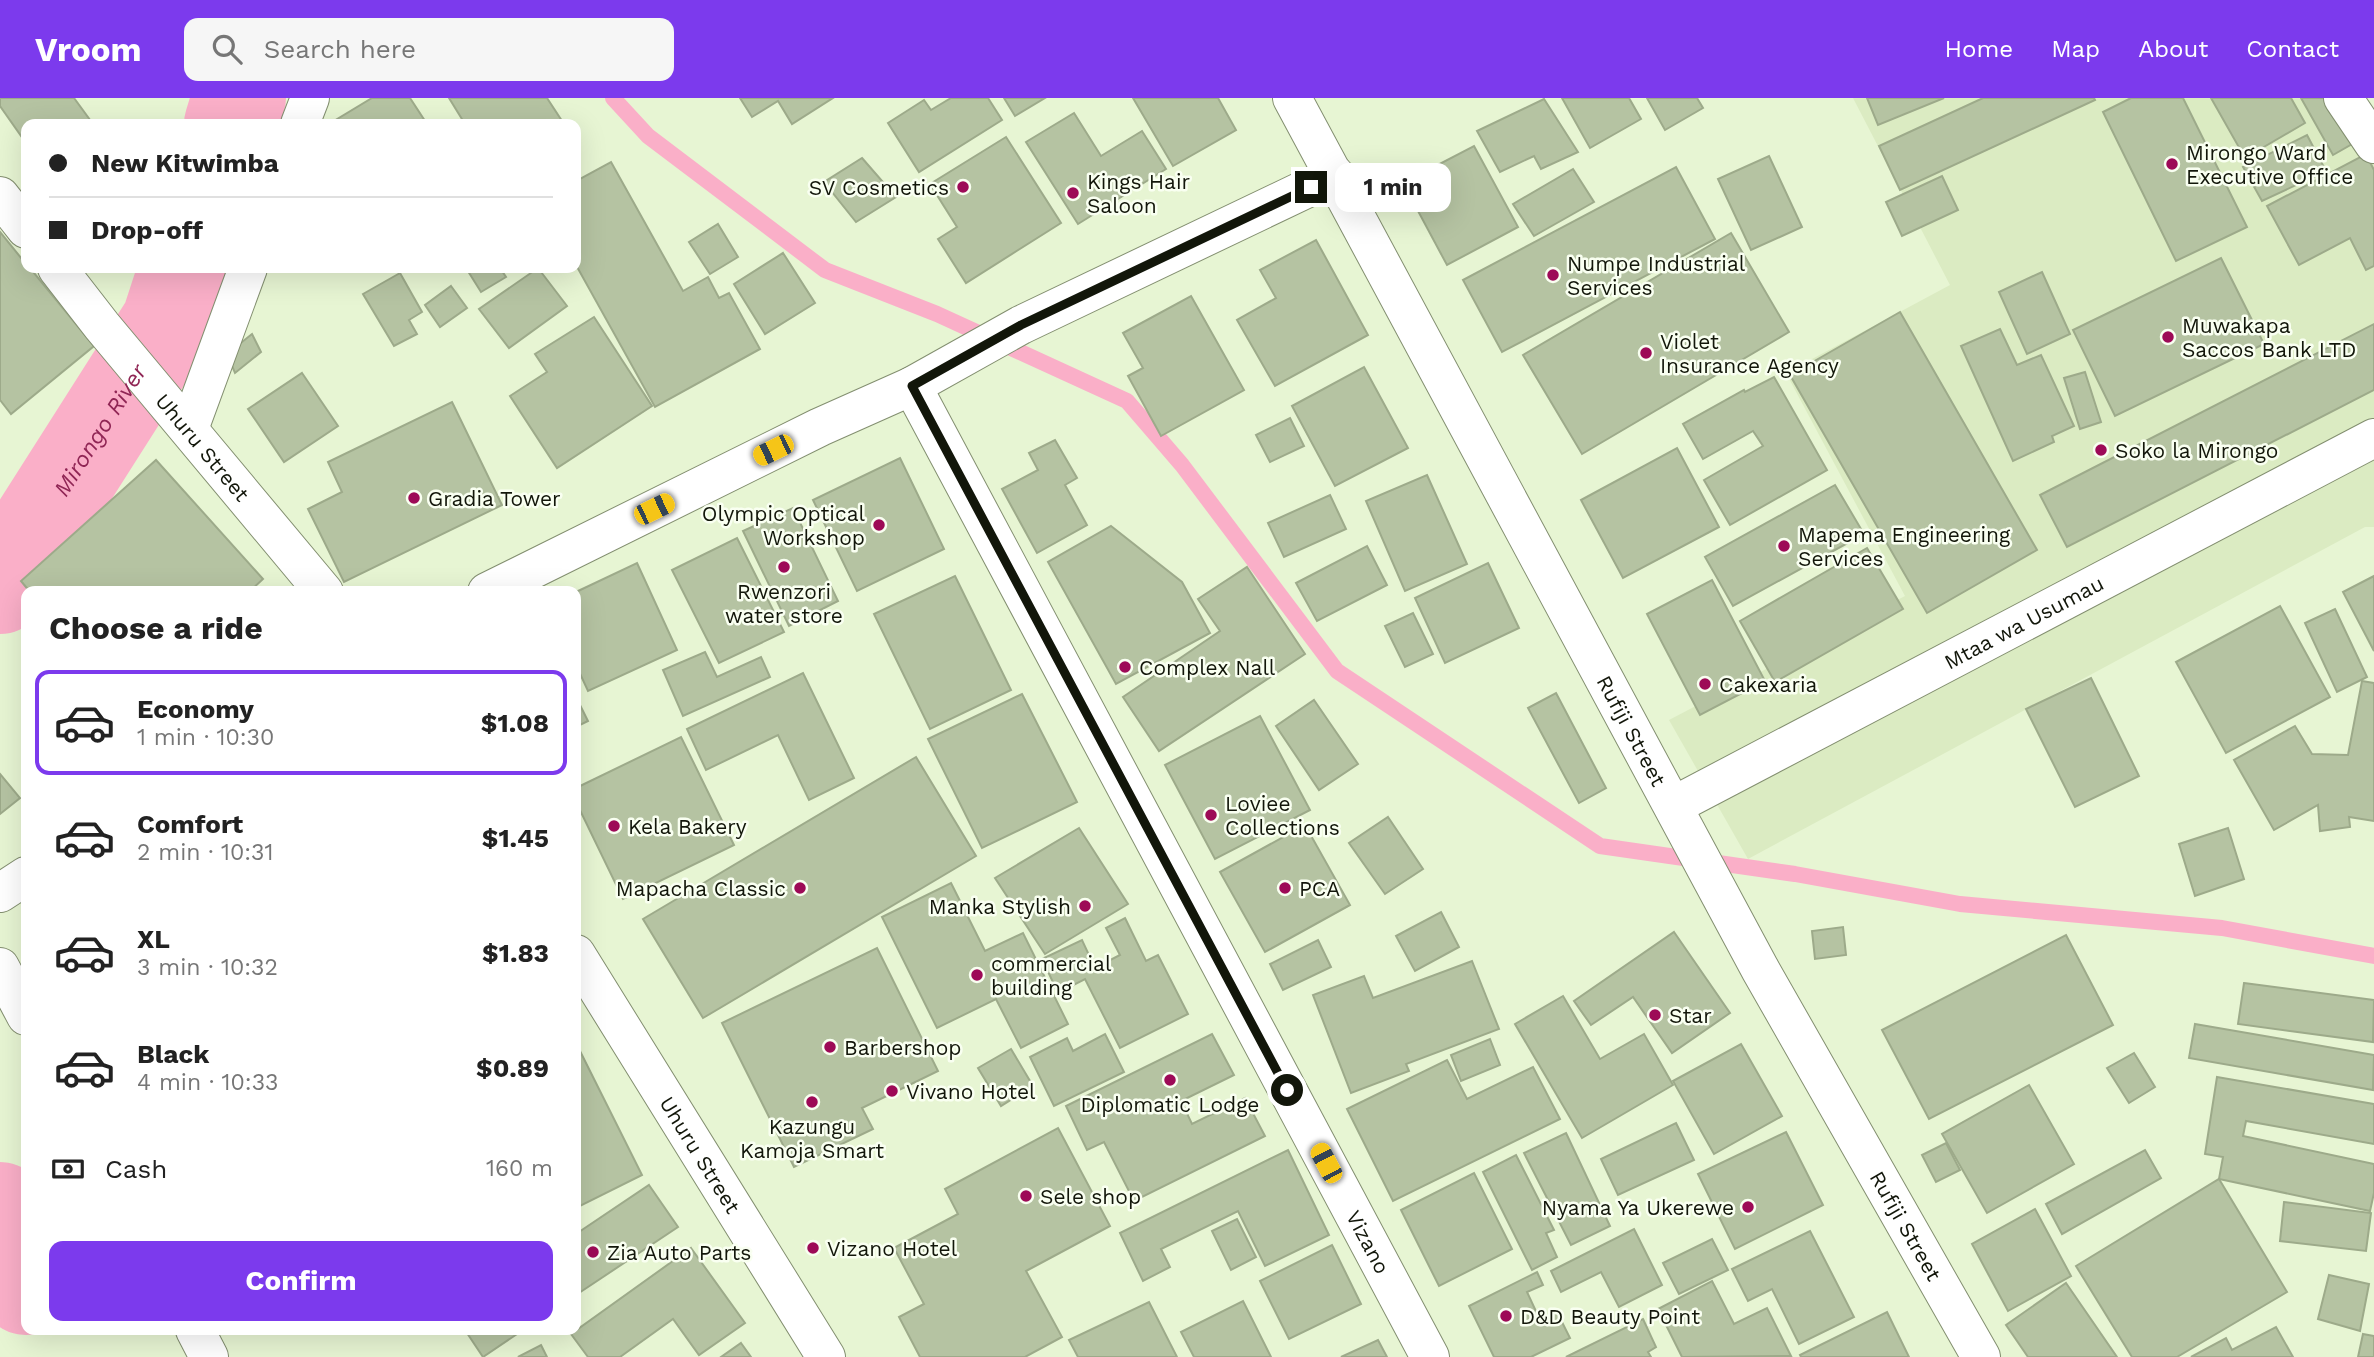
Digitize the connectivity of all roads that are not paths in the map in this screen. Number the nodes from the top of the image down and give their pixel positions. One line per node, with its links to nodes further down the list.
1 (310, 98): 4 (street)
2 (1293, 98): 6 (street, Rufiji Street)
3 (2343, 98): 5 (street)
4 (302, 119)
5 (2374, 144)
6 (1335, 175): 11 (street); 16 (street, Rufiji Street)
7 (0, 196): 8 (street)
8 (21, 223)
9 (61, 273): 12 (street, Uhuru Street)
10 (246, 273): 12 (street)
11 (926, 378): 15 (street); 25 (street, Vizano)
12 (189, 429): 14 (street, Uhuru Street)
13 (2374, 438): 16 (street, Mtaa wa Usumau)
14 (319, 586)
15 (499, 586)
16 (1678, 816): 26 (street, Rufiji Street)
17 (21, 879): 18 (street)
18 (0, 893)
19 (581, 962): 24 (street, Uhuru Street)
20 (0, 967): 21 (street)
21 (21, 1007)
22 (197, 1335): 23 (street)
23 (209, 1357)
24 (826, 1357)
25 (1430, 1357)
26 (1981, 1357)

